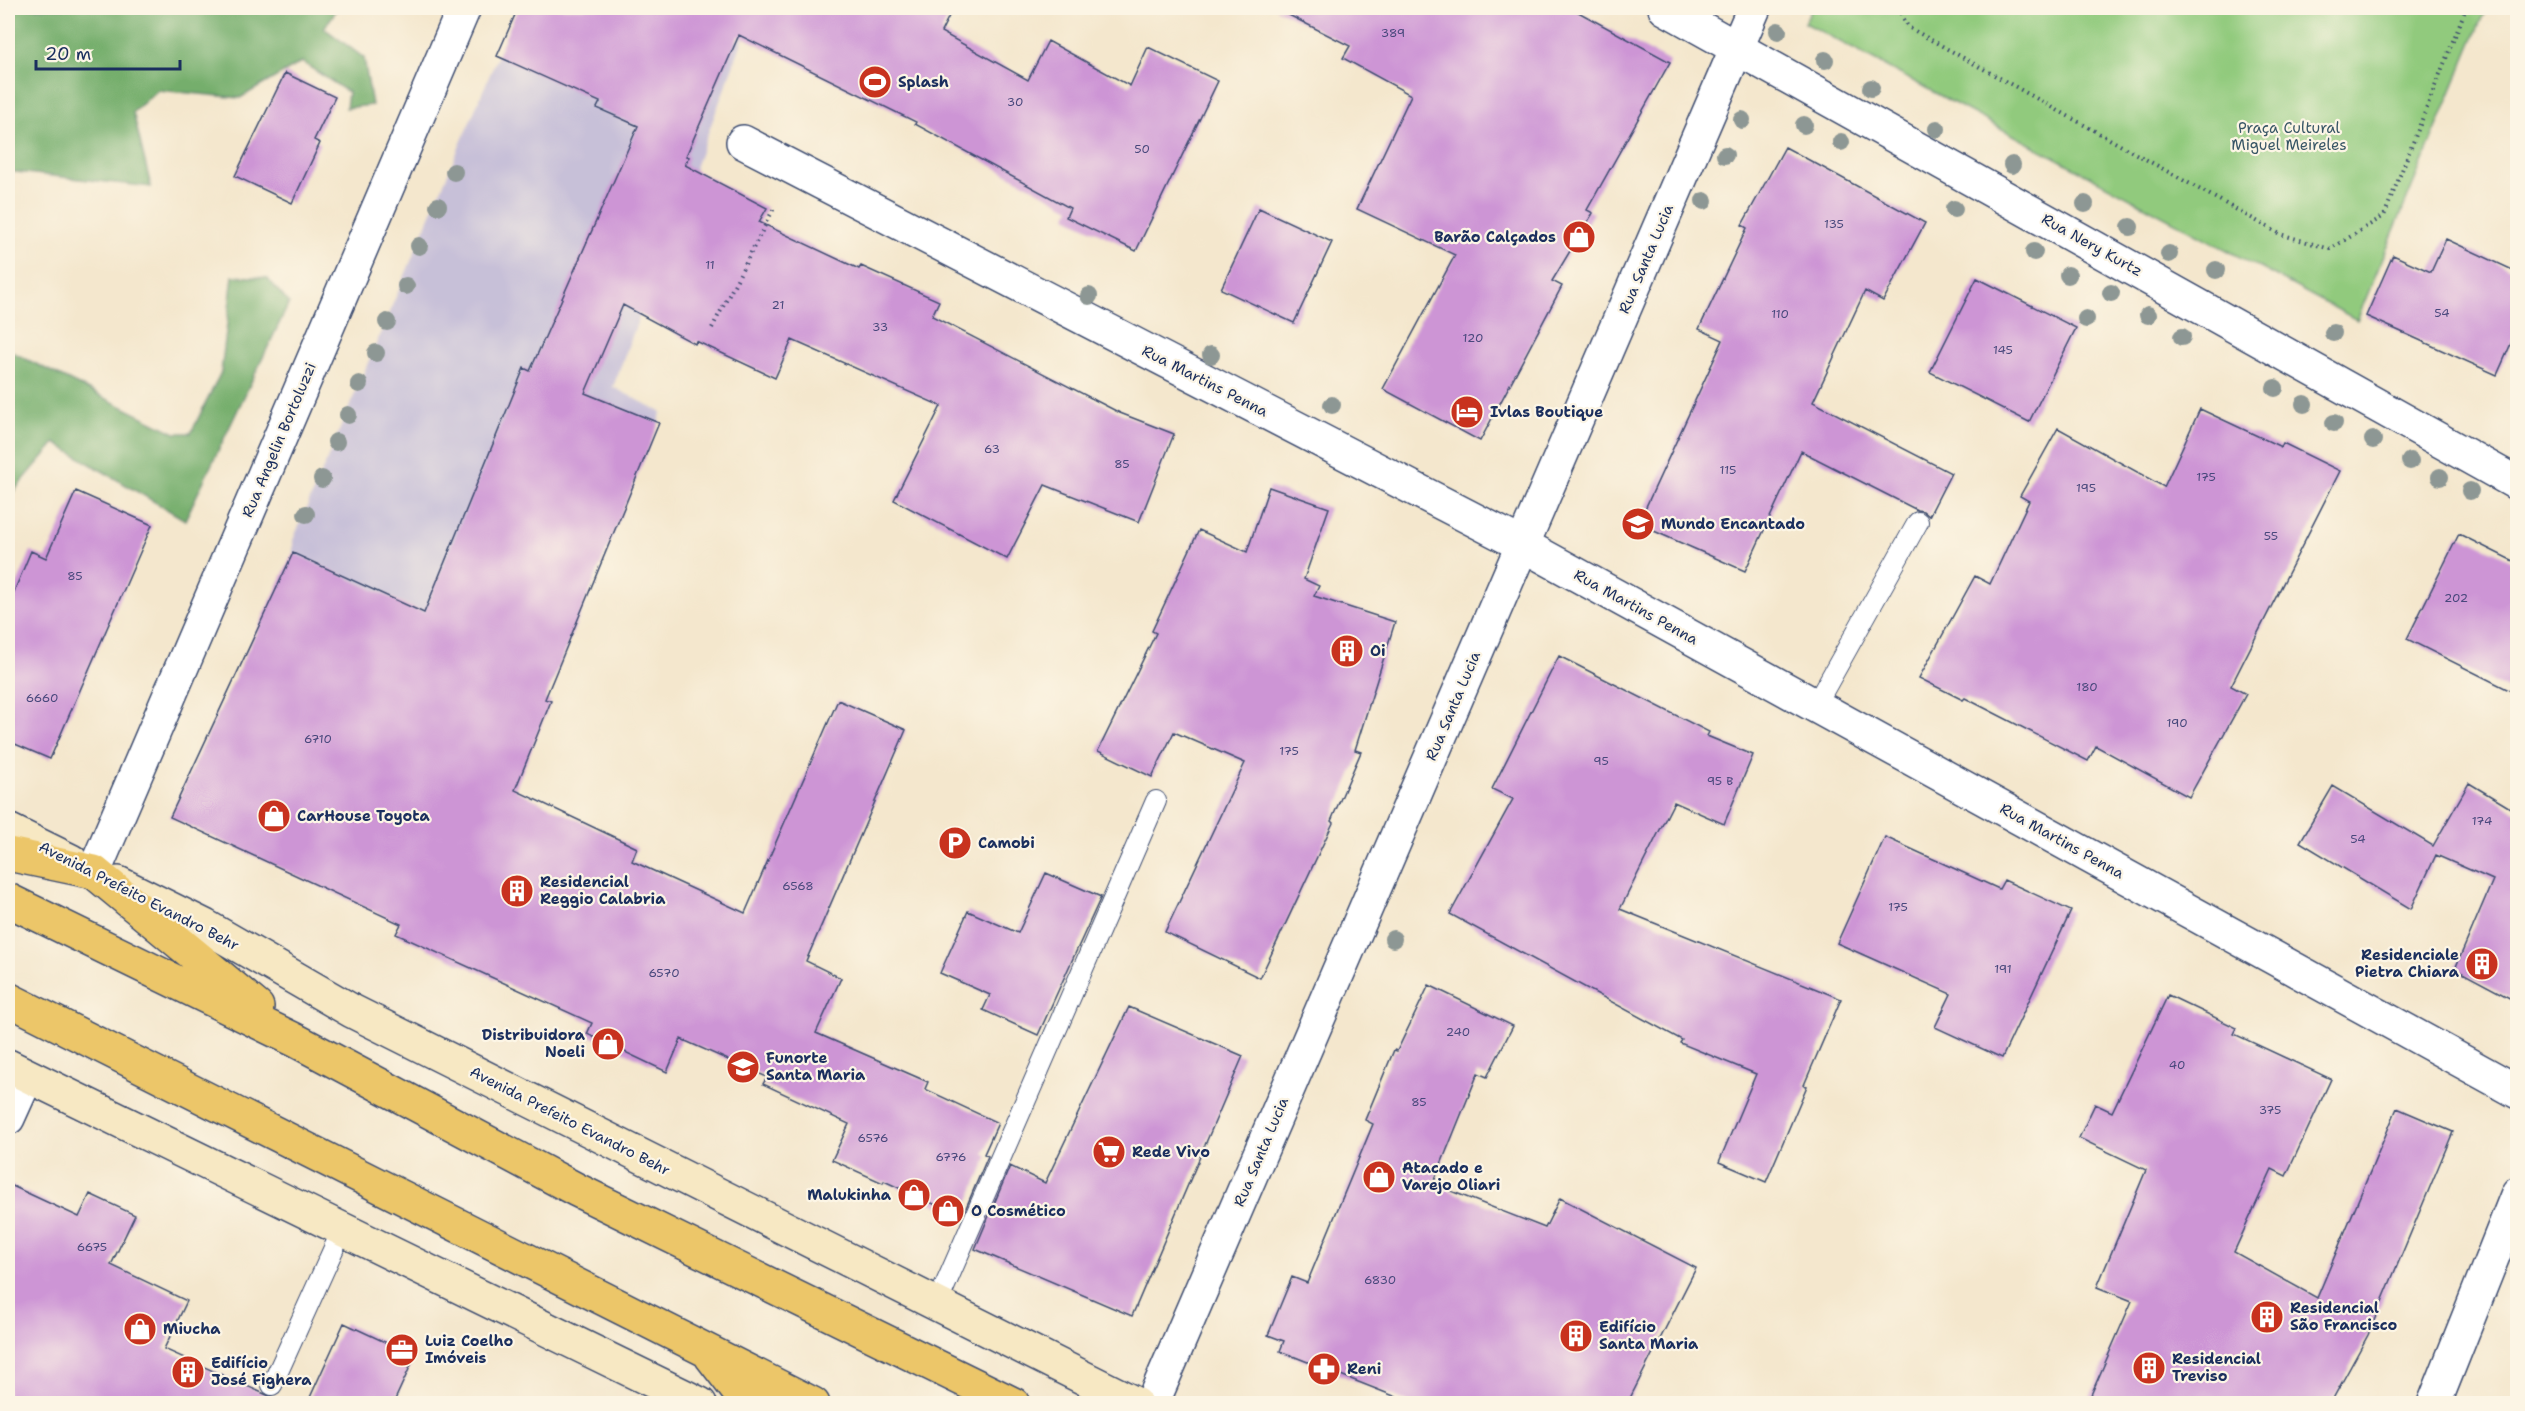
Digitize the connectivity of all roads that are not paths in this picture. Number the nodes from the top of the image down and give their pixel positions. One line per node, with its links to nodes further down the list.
1 (464, 8): 13 (street, Rua Angelin Bortoluzzi)
2 (1665, 8): 4 (street, Rua Nery Kurtz)
3 (1754, 8): 4 (street, Rua Santa Lucia)
4 (1738, 46): 6 (street, Rua Nery Kurtz); 8 (street, Rua Santa Lucia)
5 (743, 142): 8 (street, Rua Martins Penna)
6 (2517, 484)
7 (1917, 522): 9 (lane)
8 (1523, 545): 9 (street, Rua Martins Penna); 30 (street, Rua Santa Lucia)
9 (1815, 706): 18 (street, Rua Martins Penna)
10 (1156, 801): 22 (lane)
11 (8, 830): 13 (main road, Avenida Prefeito Evandro Behr)
12 (8, 854): 13 (highway)
13 (94, 872): 16 (highway); 22 (main road, Avenida Prefeito Evandro Behr)
14 (8, 900): 16 (highway)
15 (8, 999): 23 (highway)
16 (297, 1041): 28 (highway)
17 (17, 1071): 19 (street); 21 (main road)
18 (2517, 1092)
19 (8, 1118)
20 (2517, 1193): 31 (street)
21 (343, 1228): 24 (lane); 25 (main road)
22 (937, 1304): 29 (main road, Avenida Prefeito Evandro Behr)
23 (706, 1350): 26 (highway); 27 (highway)
24 (272, 1385)
25 (700, 1404)
26 (748, 1404)
27 (813, 1404)
28 (1013, 1404)
29 (1136, 1404)
30 (1152, 1404)
31 (2434, 1404)

